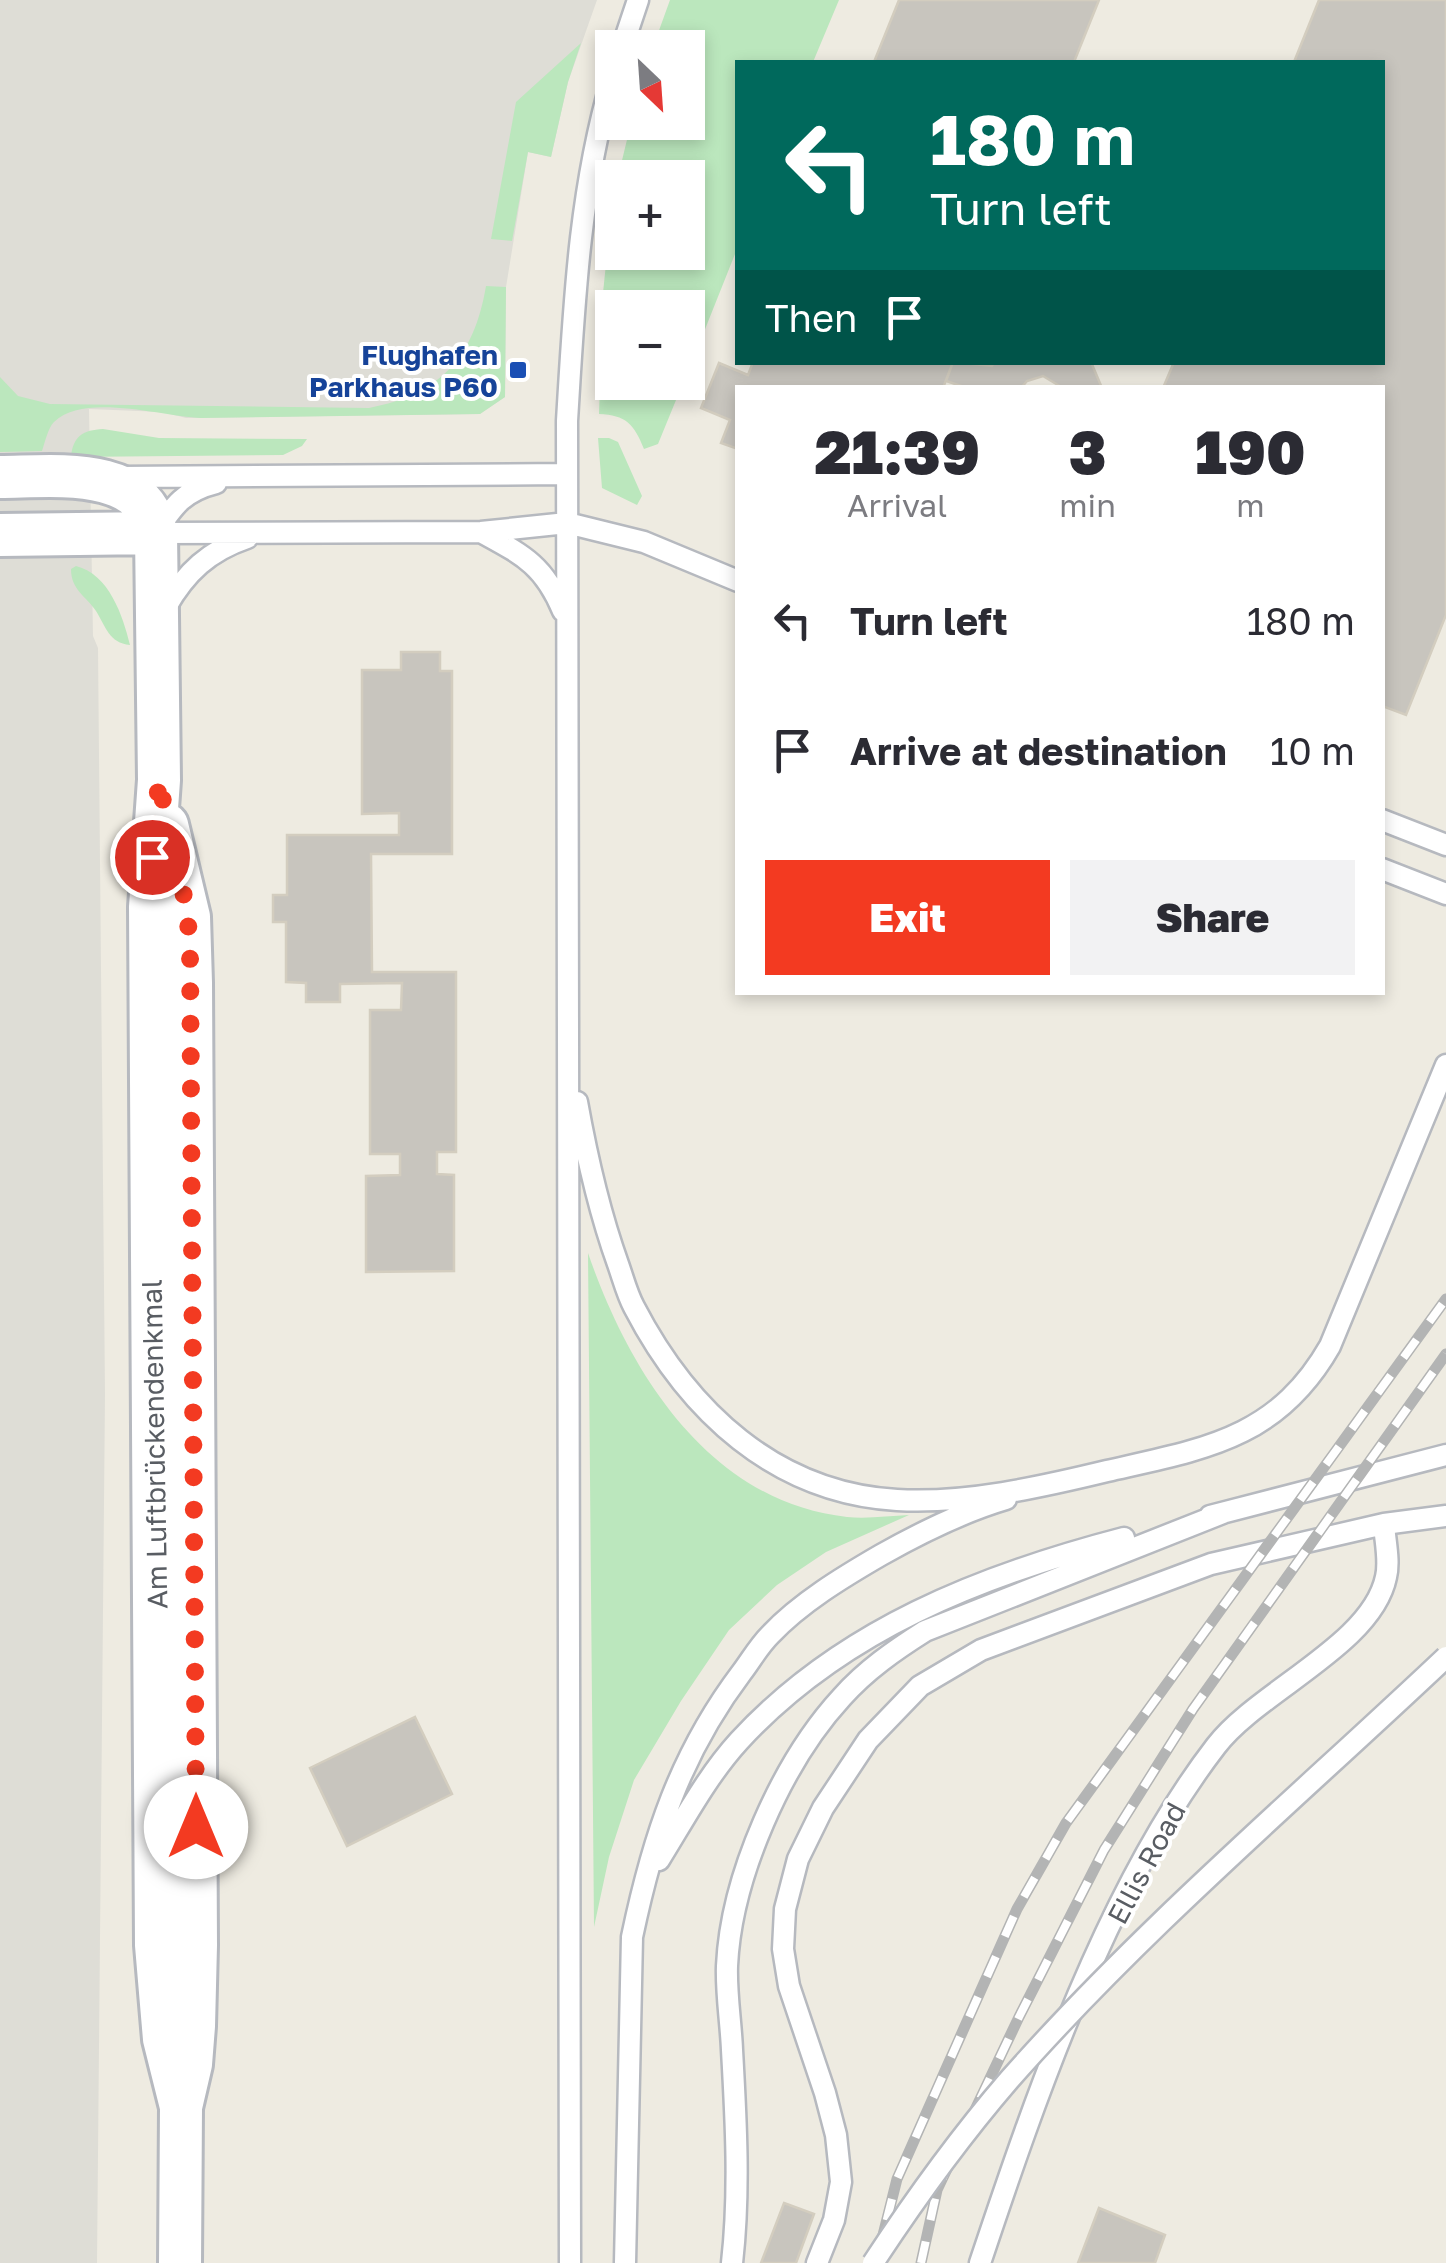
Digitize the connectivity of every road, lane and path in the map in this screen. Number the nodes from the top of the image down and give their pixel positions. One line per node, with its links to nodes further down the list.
1 (638, 0): 2 (lane)
2 (628, 30)
3 (596, 140): 4 (lane)
4 (568, 474): 6 (lane); 8 (lane)
5 (81, 476): 6 (lane); 7 (street); 9 (street)
6 (252, 476): 9 (lane)
7 (0, 478)
8 (568, 523): 11 (lane); 13 (lane); 14 (lane)
9 (156, 532): 10 (lane); 12 (street); 15 (street, Am Luftbrückendenkmal)
10 (263, 532): 11 (lane); 15 (lane)
11 (481, 532): 14 (lane)
12 (0, 536)
13 (735, 580)
14 (568, 622): 20 (lane)
15 (158, 623): 29 (street, Am Luftbrückendenkmal)
16 (1385, 821): 17 (lane)
17 (1446, 845)
18 (1385, 869): 19 (lane)
19 (1446, 894)
20 (567, 1046): 23 (lane); 30 (lane)
21 (1446, 1065): 23 (lane)
22 (1442, 1454): 24 (lane)
23 (1090, 1475): 28 (lane)
24 (1223, 1513): 28 (lane); 32 (lane)
25 (1446, 1516): 26 (lane)
26 (1384, 1524): 33 (lane); 35 (lane, Ellis Road)
27 (1446, 1657): 34 (lane, bridge)
28 (642, 1888): 31 (lane)
29 (180, 2263)
30 (570, 2263)
31 (625, 2263)
32 (732, 2263)
33 (817, 2263)
34 (873, 2263)
35 (980, 2263)

